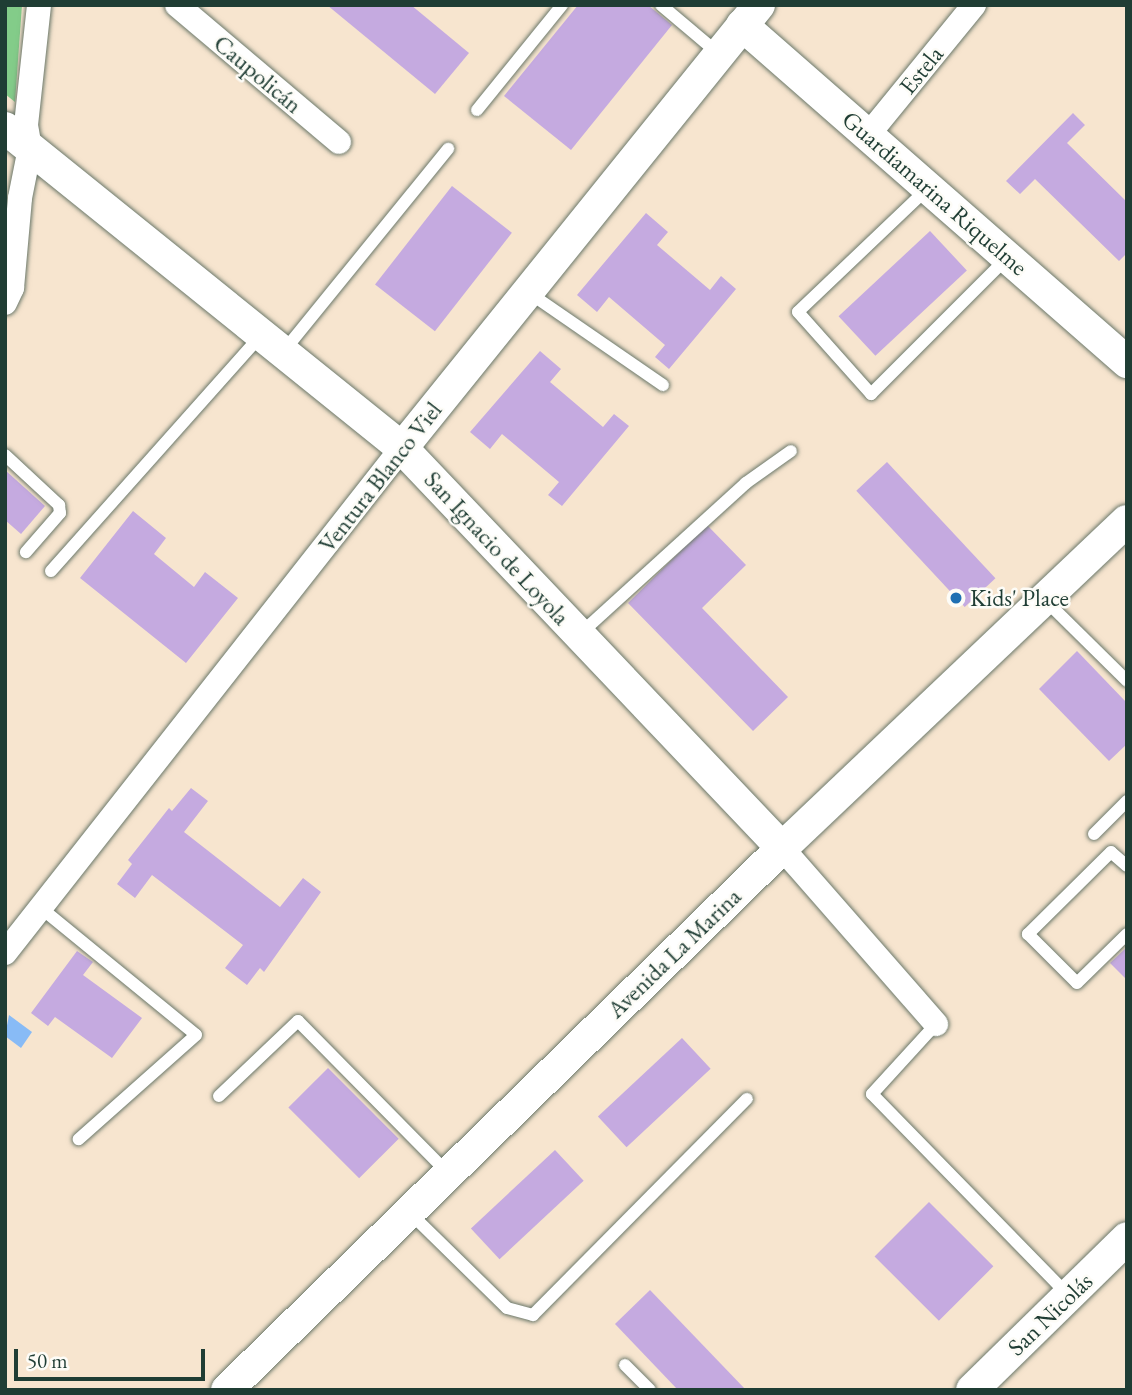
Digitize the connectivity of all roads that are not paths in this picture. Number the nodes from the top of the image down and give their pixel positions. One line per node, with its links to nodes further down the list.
1 (39, 5): 12 (street)
2 (177, 5): 11 (street, Caupolicán)
3 (562, 5): 8 (lane)
4 (660, 5): 7 (lane)
5 (974, 5): 10 (street, Estela)
6 (750, 15): 7 (street, Ventura Blanco Viel); 10 (street, Guardiamarina Riquelme)
7 (719, 54): 16 (street, Ventura Blanco Viel)
8 (477, 110)
9 (5, 128): 12 (street, San Ignacio de Loyola)
10 (868, 135): 14 (street, Guardiamarina Riquelme)
11 (339, 142)
12 (30, 148): 17 (street); 18 (street, San Ignacio de Loyola)
13 (448, 149): 18 (lane)
14 (929, 187): 15 (street, Guardiamarina Riquelme); 15 (lane)
15 (1009, 257): 19 (street, Guardiamarina Riquelme)
16 (528, 292): 20 (lane); 21 (street, Ventura Blanco Viel)
17 (5, 303)
18 (272, 343): 21 (street, San Ignacio de Loyola); 26 (lane)
19 (1127, 362)
20 (663, 385)
21 (402, 448): 28 (street, San Ignacio de Loyola); 34 (street, Ventura Blanco Viel)
22 (791, 451): 28 (lane)
23 (5, 455): 25 (lane)
24 (1127, 521): 27 (street, Avenida La Marina)
25 (26, 552)
26 (51, 571)
27 (1044, 599): 29 (lane); 32 (street, Avenida La Marina)
28 (580, 635): 32 (street, San Ignacio de Loyola)
29 (1127, 681)
30 (1127, 801): 31 (lane)
31 (1094, 834)
32 (782, 848): 37 (street, San Ignacio de Loyola); 41 (street, Avenida La Marina)
33 (1127, 866): 35 (lane)
34 (41, 908): 36 (street, Ventura Blanco Viel); 40 (lane)
35 (1127, 934)
36 (5, 953)
37 (936, 1024): 44 (lane)
38 (219, 1096): 41 (lane)
39 (747, 1099): 42 (lane)
40 (79, 1139)
41 (448, 1174): 42 (street, Avenida La Marina)
42 (409, 1212): 46 (street, Avenida La Marina)
43 (1127, 1238): 44 (street, San Nicolás)
44 (1069, 1295): 48 (street, San Nicolás)
45 (625, 1365): 47 (lane)
46 (227, 1390)
47 (650, 1390)
48 (972, 1390)

